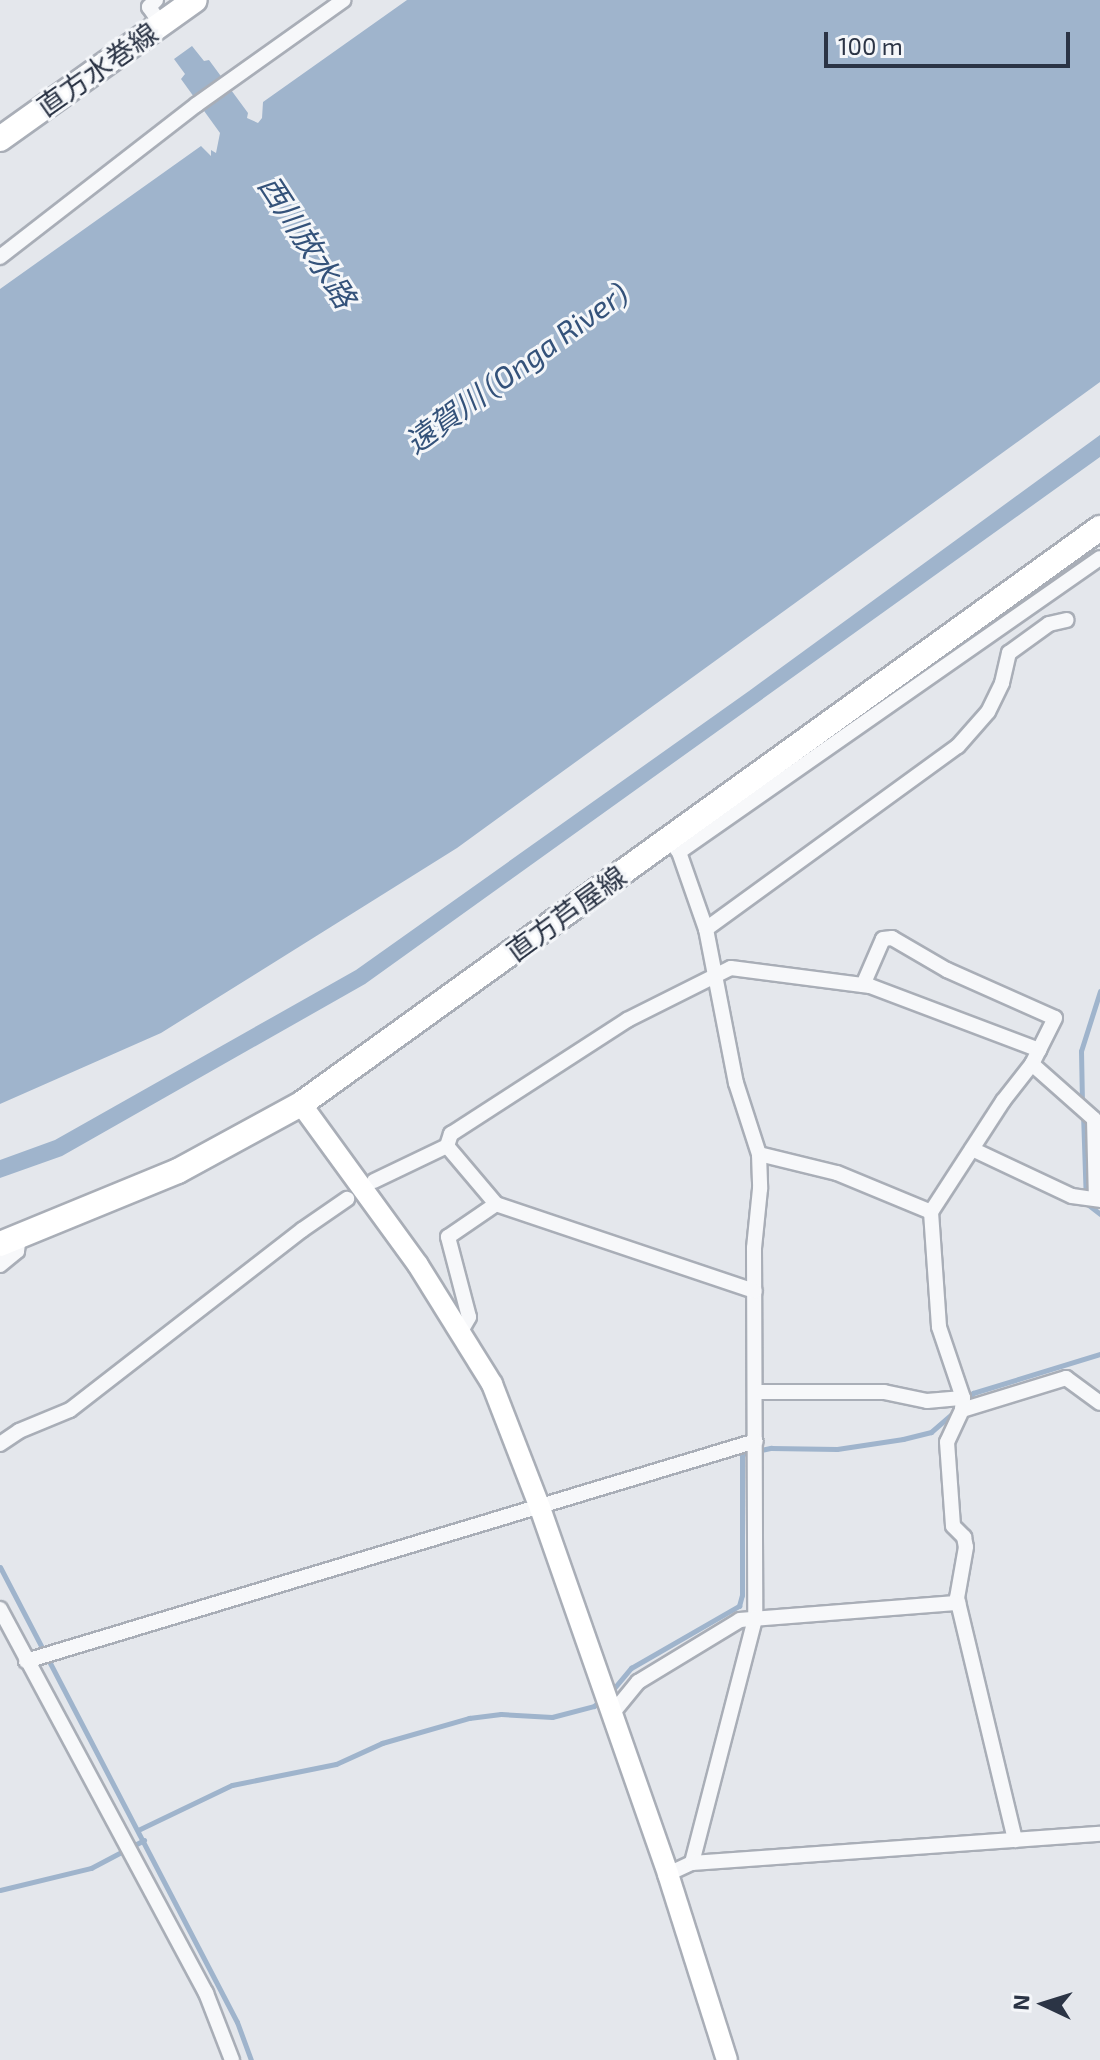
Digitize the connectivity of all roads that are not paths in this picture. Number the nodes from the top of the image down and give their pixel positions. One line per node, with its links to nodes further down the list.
1 (195, 0): 3 (main road, 直方水巻線)
2 (344, 0): 5 (street)
3 (159, 12): 4 (main road, 直方水巻線)
4 (0, 139)
5 (0, 257)
6 (1100, 528): 11 (main road, 直方芦屋線)
7 (1100, 558): 9 (street)
8 (1067, 620): 10 (street)
9 (1007, 624): 10 (street); 11 (street)
10 (1009, 653): 12 (street)
11 (674, 845): 12 (street); 17 (main road, 直方芦屋線)
12 (706, 929): 13 (street)
13 (715, 975): 14 (street); 18 (street); 20 (street)
14 (863, 985): 15 (street); 15 (street)
15 (1039, 1050): 16 (street)
16 (1032, 1064): 19 (street); 23 (street)
17 (301, 1104): 26 (main road, 直方芦屋線); 29 (street)
18 (447, 1146): 21 (street); 24 (street)
19 (972, 1149): 23 (street); 25 (street)
20 (759, 1154): 25 (street); 28 (street)
21 (374, 1181)
22 (347, 1199): 34 (street)
23 (1098, 1200)
24 (496, 1204): 28 (street); 29 (street)
25 (931, 1212): 32 (street)
26 (9, 1241): 27 (street)
27 (0, 1265)
28 (755, 1291): 30 (street)
29 (461, 1331): 35 (street)
30 (756, 1392): 32 (street); 33 (street)
31 (1100, 1403): 32 (street)
32 (963, 1404): 36 (street)
33 (756, 1441): 35 (street); 38 (street)
34 (0, 1444)
35 (540, 1508): 39 (street); 40 (street)
36 (958, 1603): 38 (street); 42 (street)
37 (0, 1609): 39 (street)
38 (755, 1619): 40 (street); 43 (street)
39 (26, 1661): 45 (street)
40 (611, 1715): 44 (street)
41 (1100, 1834): 42 (street)
42 (1015, 1840): 43 (street)
43 (692, 1863): 44 (street)
44 (668, 1874): 46 (street)
45 (232, 2060)
46 (727, 2060)

